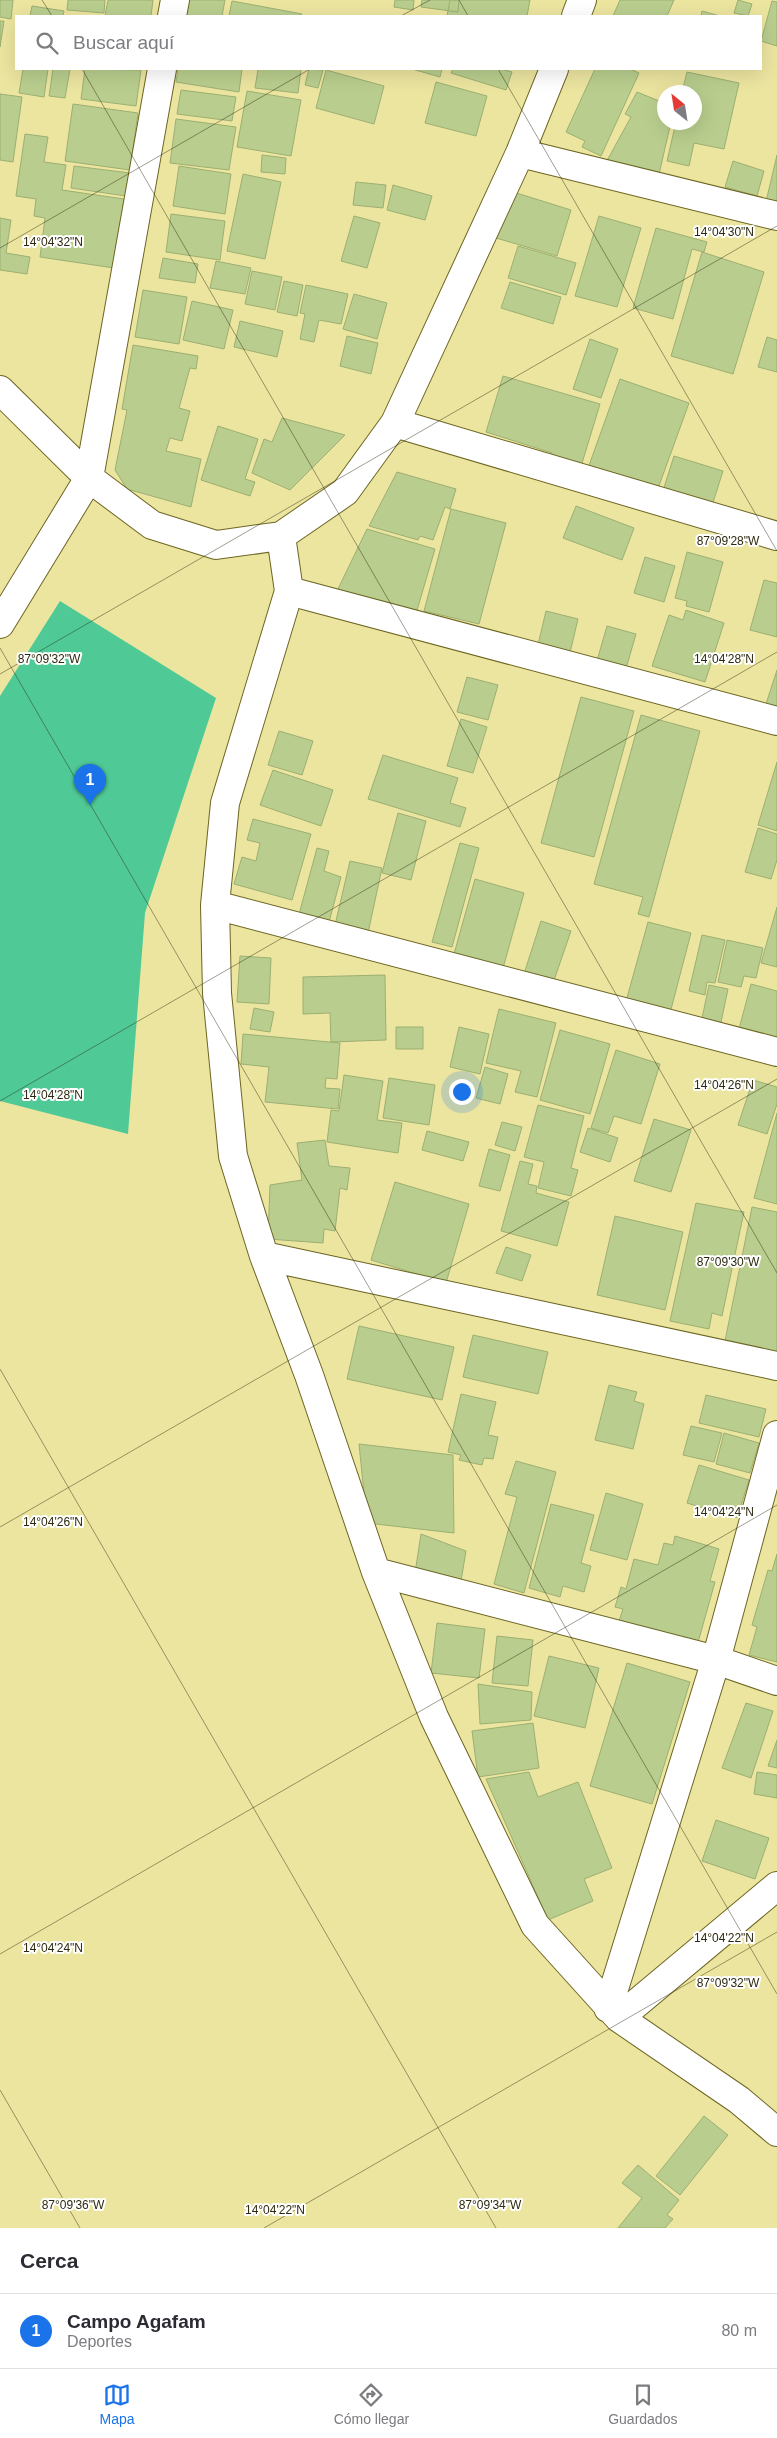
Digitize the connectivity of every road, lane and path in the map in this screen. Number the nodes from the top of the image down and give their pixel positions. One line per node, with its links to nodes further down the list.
1 (175, 0): 3 (street)
2 (582, 0): 4 (street)
3 (172, 15)
4 (576, 15)
5 (162, 70): 11 (street)
6 (554, 70): 7 (street)
7 (520, 153): 8 (street); 10 (street)
8 (777, 216)
9 (0, 390): 11 (street)
10 (395, 423): 12 (street); 13 (street)
11 (89, 478): 12 (street); 15 (street)
12 (280, 536): 14 (street)
13 (777, 536)
14 (289, 591): 16 (street); 17 (street)
15 (0, 624)
16 (777, 721)
17 (215, 905): 18 (street); 19 (street)
18 (777, 1052)
19 (264, 1256): 20 (street); 22 (street)
20 (777, 1366)
21 (777, 1436): 23 (street)
22 (376, 1572): 23 (street); 26 (street)
23 (716, 1660): 24 (street); 26 (street)
24 (777, 1681)
25 (777, 1886): 26 (street)
26 (614, 2013): 27 (street)
27 (777, 2132)

